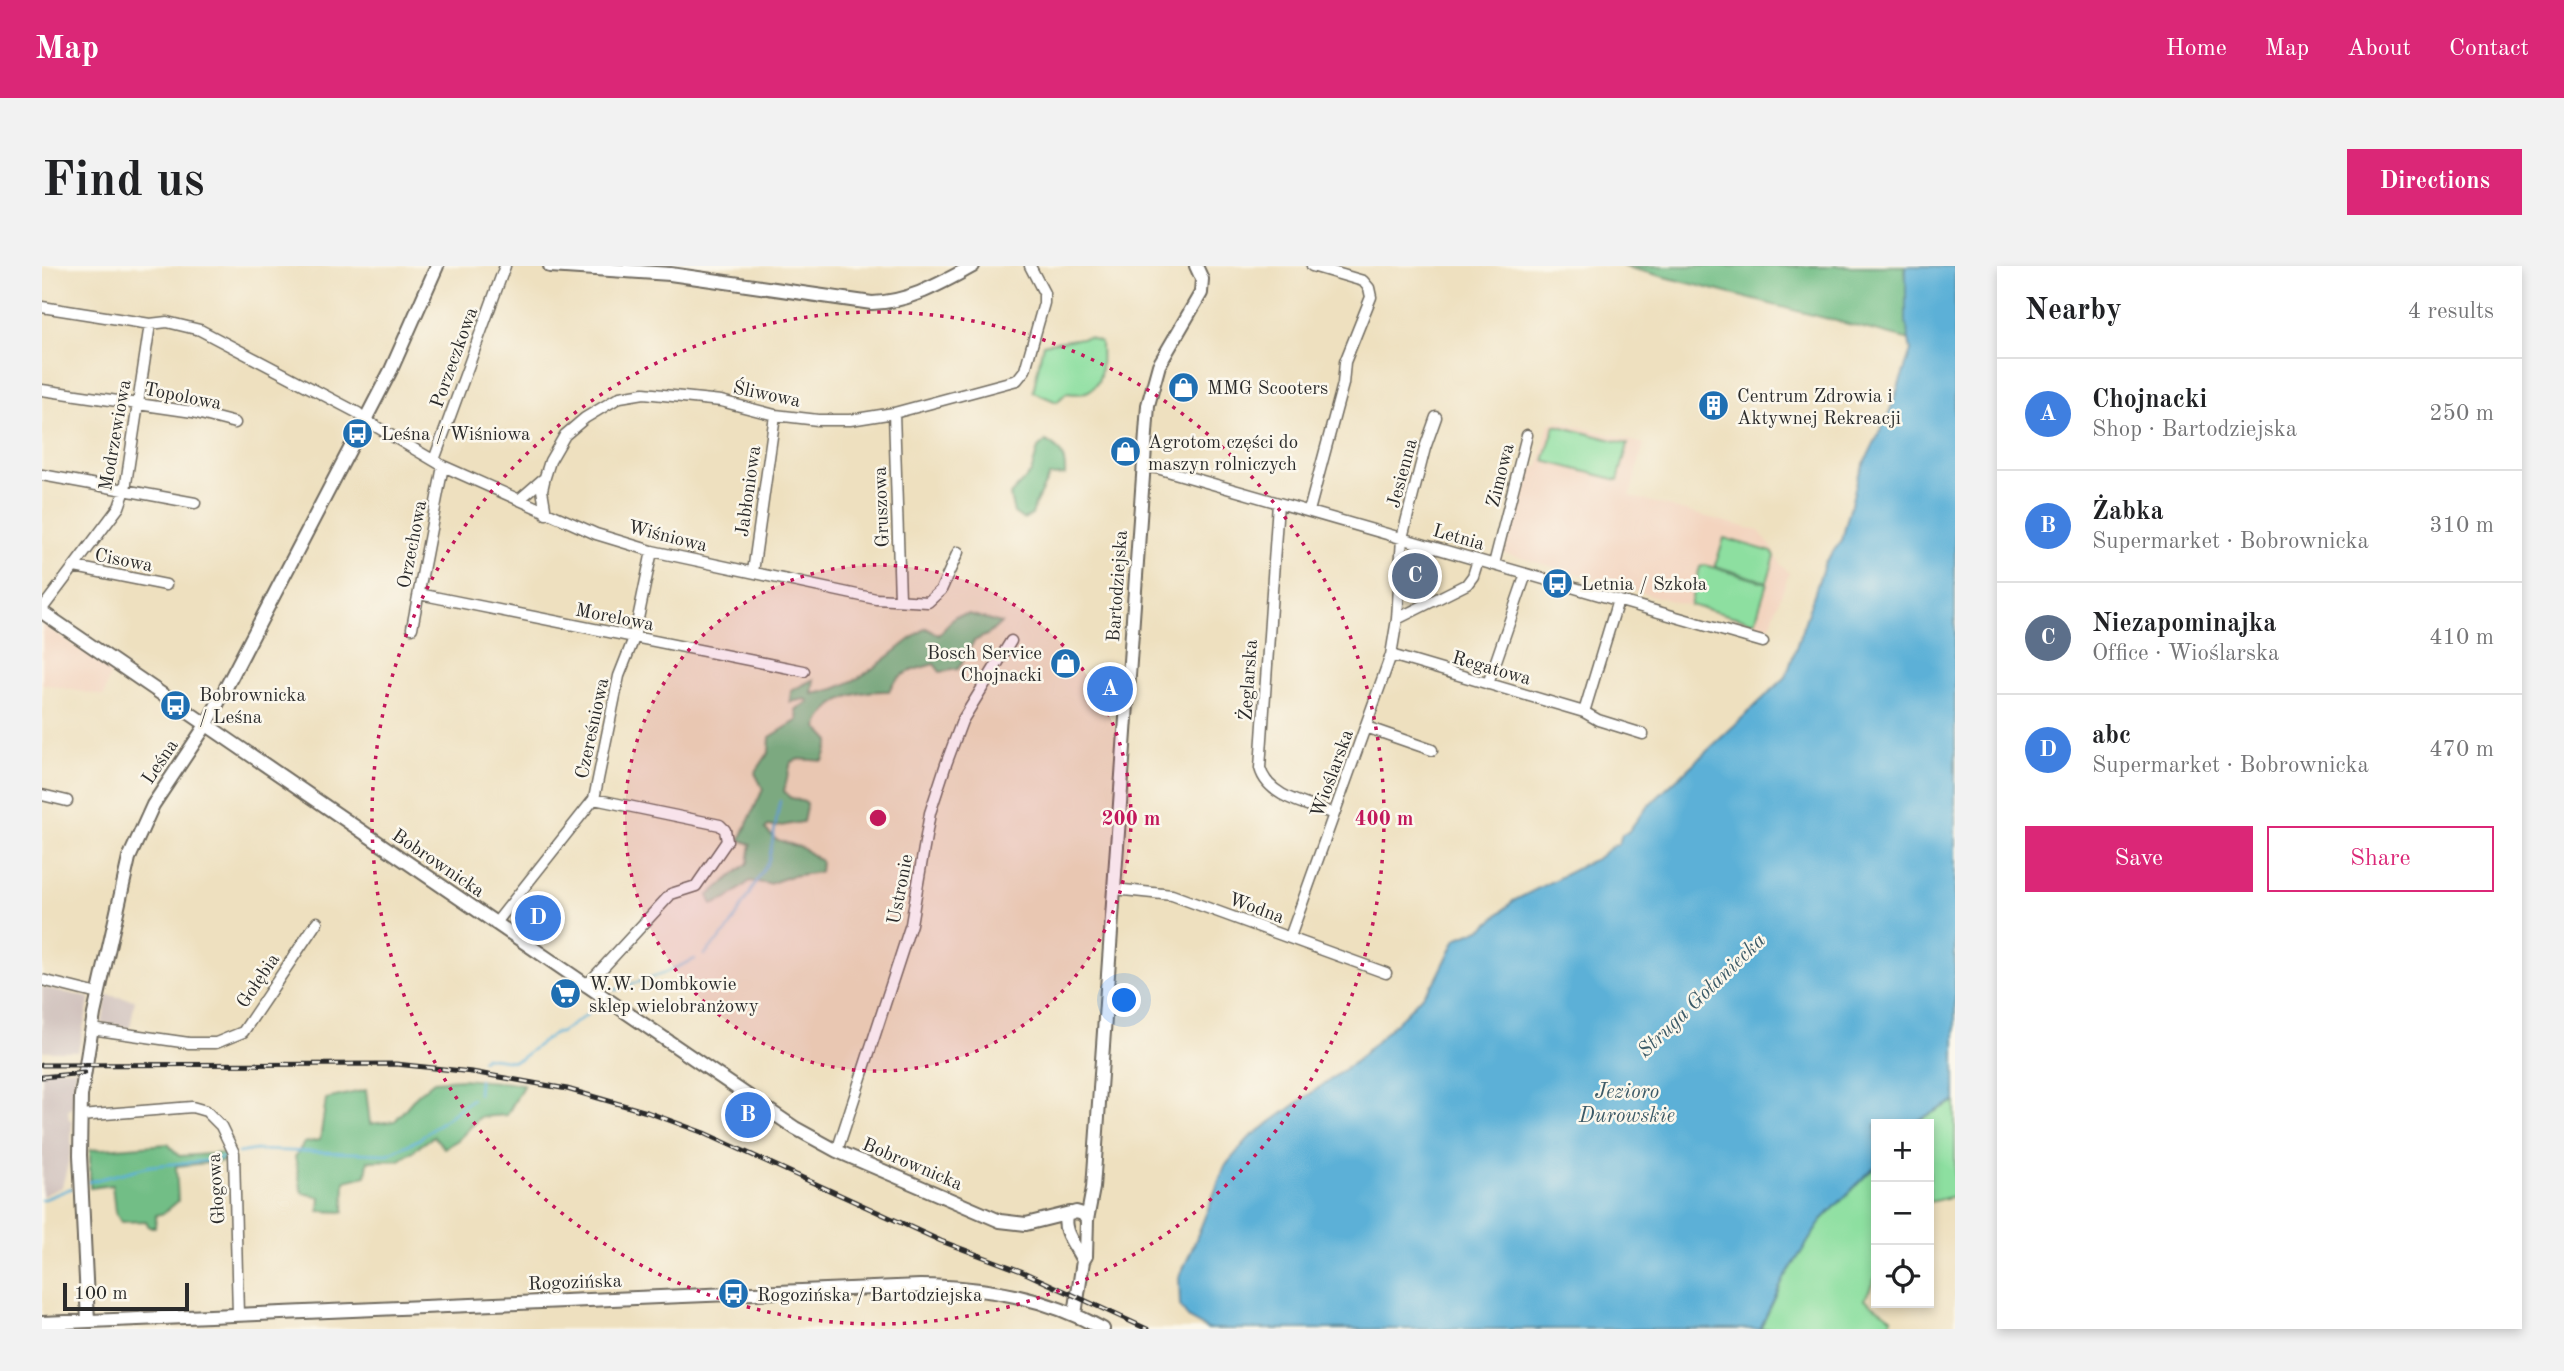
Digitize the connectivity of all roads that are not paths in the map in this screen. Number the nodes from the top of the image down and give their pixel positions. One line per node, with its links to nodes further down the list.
1 (505, 266): 18 (street, Porzeczkowa)
2 (550, 266): 3 (street)
3 (974, 266)
4 (1030, 266): 12 (street, Śliwowa)
5 (1196, 266): 19 (street, Bartodziejska)
6 (1312, 266): 26 (street)
7 (437, 267): 15 (street, Leśna)
8 (42, 307): 9 (street, Wiśniowa)
9 (150, 324): 11 (street, Modrzewiowa); 15 (street, Wiśniowa)
10 (42, 390): 11 (street, Topolowa)
11 (138, 404): 16 (street, Topolowa); 22 (street, Modrzewiowa)
12 (894, 413): 13 (street, Śliwowa); 38 (street, Gruszowa)
13 (775, 415): 21 (street, Śliwowa); 34 (street, Jabłoniowa)
14 (1436, 417): 28 (street, Jesienna)
15 (365, 420): 18 (street, Wiśniowa); 50 (street, Leśna)
16 (235, 423)
17 (1527, 435): 32 (street, Zimowa)
18 (438, 463): 23 (street, Wiśniowa); 37 (street, Orzechowa)
19 (1144, 467): 25 (street, Letnia); 58 (street, Bartodziejska)
20 (42, 475): 22 (street)
21 (545, 477): 23 (street, Śliwowa); 27 (street, Śliwowa)
22 (125, 490): 24 (street); 33 (street, Modrzewiowa)
23 (519, 500): 27 (street, Wiśniowa)
24 (195, 503)
25 (1278, 503): 26 (street, Letnia); 57 (street, Żeglarska)
26 (1308, 511): 28 (street, Letnia)
27 (546, 514): 29 (street, Wiśniowa)
28 (1402, 538): 31 (street, Letnia); 41 (street, Wioślarska)
29 (652, 551): 34 (street, Wiśniowa); 43 (street, Czereśniowa)
30 (958, 552): 38 (street, Wiśniowa)
31 (1478, 560): 32 (street, Letnia); 41 (street)
32 (1494, 564): 35 (street, Letnia)
33 (75, 567): 36 (street, Cisowa); 40 (street, Modrzewiowa)
34 (753, 572): 38 (street, Wiśniowa)
35 (1526, 573): 39 (street, Letnia); 48 (street)
36 (166, 585)
37 (419, 594): 42 (street, Orzechowa); 43 (street, Morelowa)
38 (900, 599)
39 (1618, 600): 45 (street, Letnia); 49 (street)
40 (42, 611): 50 (street, Bobrownicka)
41 (1397, 620): 46 (street, Wioślarska)
42 (412, 628)
43 (634, 638): 47 (street, Morelowa); 55 (street, Czereśniowa)
44 (1011, 641): 68 (street, Ustronie)
45 (1763, 642)
46 (1391, 655): 48 (street, Regatowa); 51 (street, Wioślarska)
47 (804, 671)
48 (1488, 684): 49 (street, Regatowa)
49 (1584, 712): 52 (street, Regatowa)
50 (206, 725): 60 (street, Bobrownicka); 65 (street, Leśna)
51 (1366, 727): 53 (street); 57 (street, Wioślarska)
52 (1643, 734)
53 (1432, 750)
54 (42, 795): 56 (street)
55 (594, 799): 60 (street, Czereśniowa); 64 (street)
56 (67, 801)
57 (1334, 814): 61 (street, Wioślarska)
58 (1114, 889): 61 (street, Wodna); 69 (street, Bartodziejska)
59 (317, 922): 66 (street, Gołębia)
60 (495, 924): 64 (street, Bobrownicka)
61 (1290, 937): 62 (street, Wodna)
62 (1386, 972)
63 (42, 980): 65 (street)
64 (586, 986): 68 (street, Bobrownicka)
65 (98, 994): 66 (street, Leśna)
66 (91, 1029): 67 (street, Leśna)
67 (80, 1116): 74 (street, Głogowa); 76 (street, Leśna)
68 (837, 1151): 70 (street, Bobrownicka)
69 (1093, 1173): 70 (street, Bartodziejska); 71 (street, Bartodziejska)
70 (1069, 1221): 71 (street, Bobrownicka); 71 (street); 72 (street)
71 (1086, 1225): 72 (street, Bartodziejska)
72 (1083, 1261): 73 (street, Bartodziejska)
73 (1075, 1314): 74 (street, Rogozińska); 77 (street, Rogozińska)
74 (238, 1315): 76 (street, Rogozińska)
75 (42, 1323): 76 (street, Rogozińska)
76 (88, 1325)
77 (1103, 1329)

